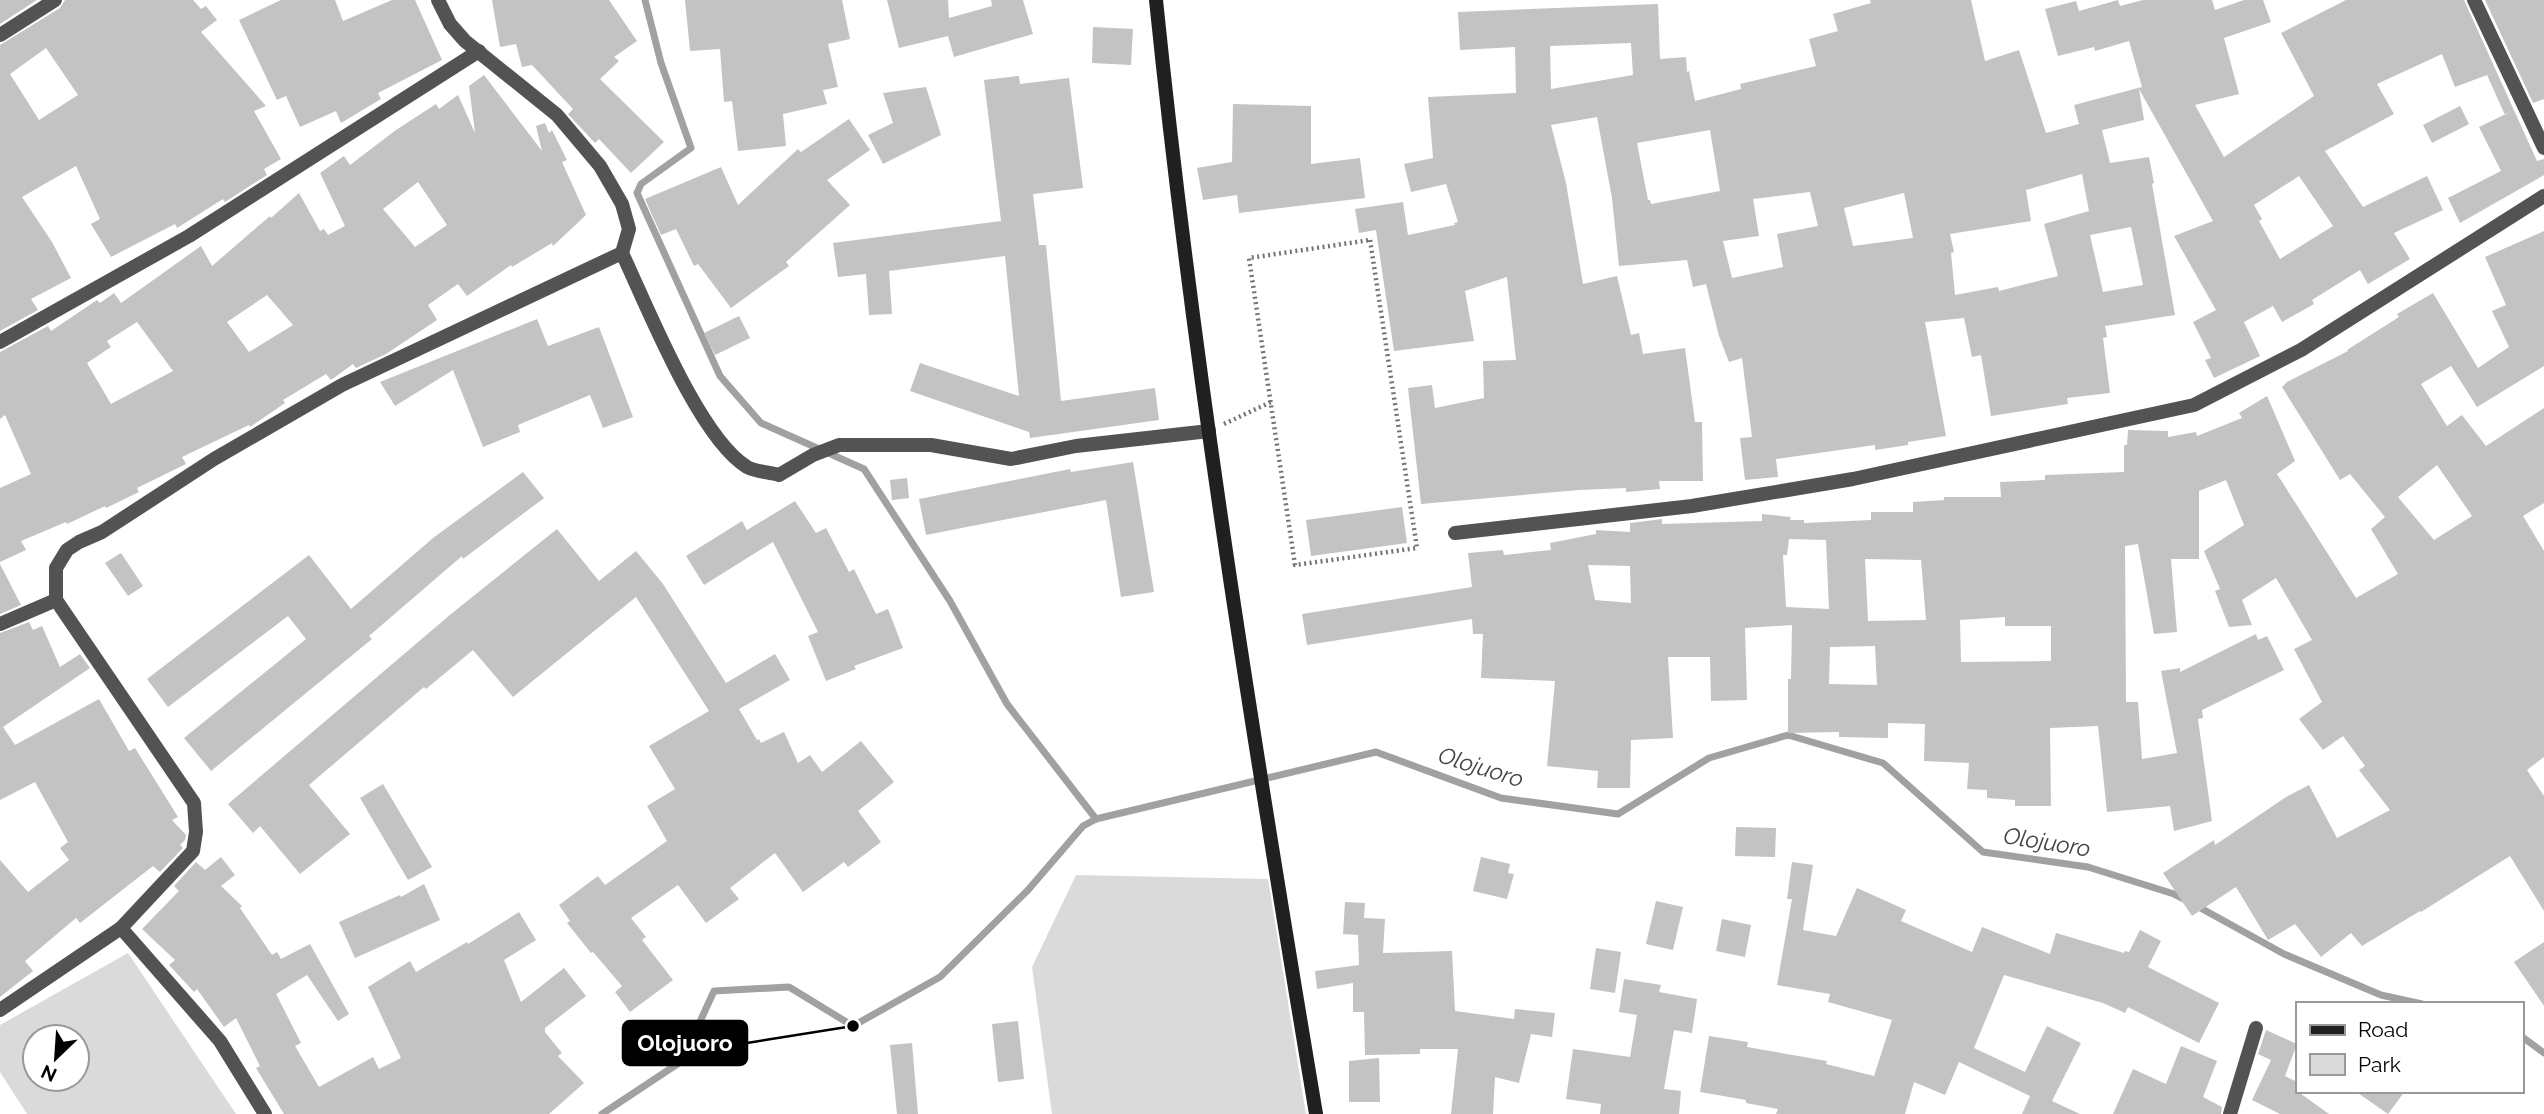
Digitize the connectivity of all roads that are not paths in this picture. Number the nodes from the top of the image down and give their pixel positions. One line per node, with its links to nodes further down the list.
1 (55, 0): 5 (street)
2 (438, 0): 6 (street)
3 (1156, 0): 11 (street)
4 (2474, 0): 7 (street)
5 (0, 35)
6 (479, 51): 9 (street); 10 (street)
7 (2544, 148)
8 (2544, 197): 12 (street)
9 (622, 253): 11 (street); 13 (street)
10 (0, 342)
11 (1209, 431): 19 (street)
12 (1455, 533)
13 (56, 600): 14 (street); 15 (street)
14 (0, 624)
15 (121, 928): 16 (street); 18 (street)
16 (0, 1010)
17 (2256, 1028): 20 (street)
18 (265, 1114)
19 (1316, 1114)
20 (2230, 1114)

